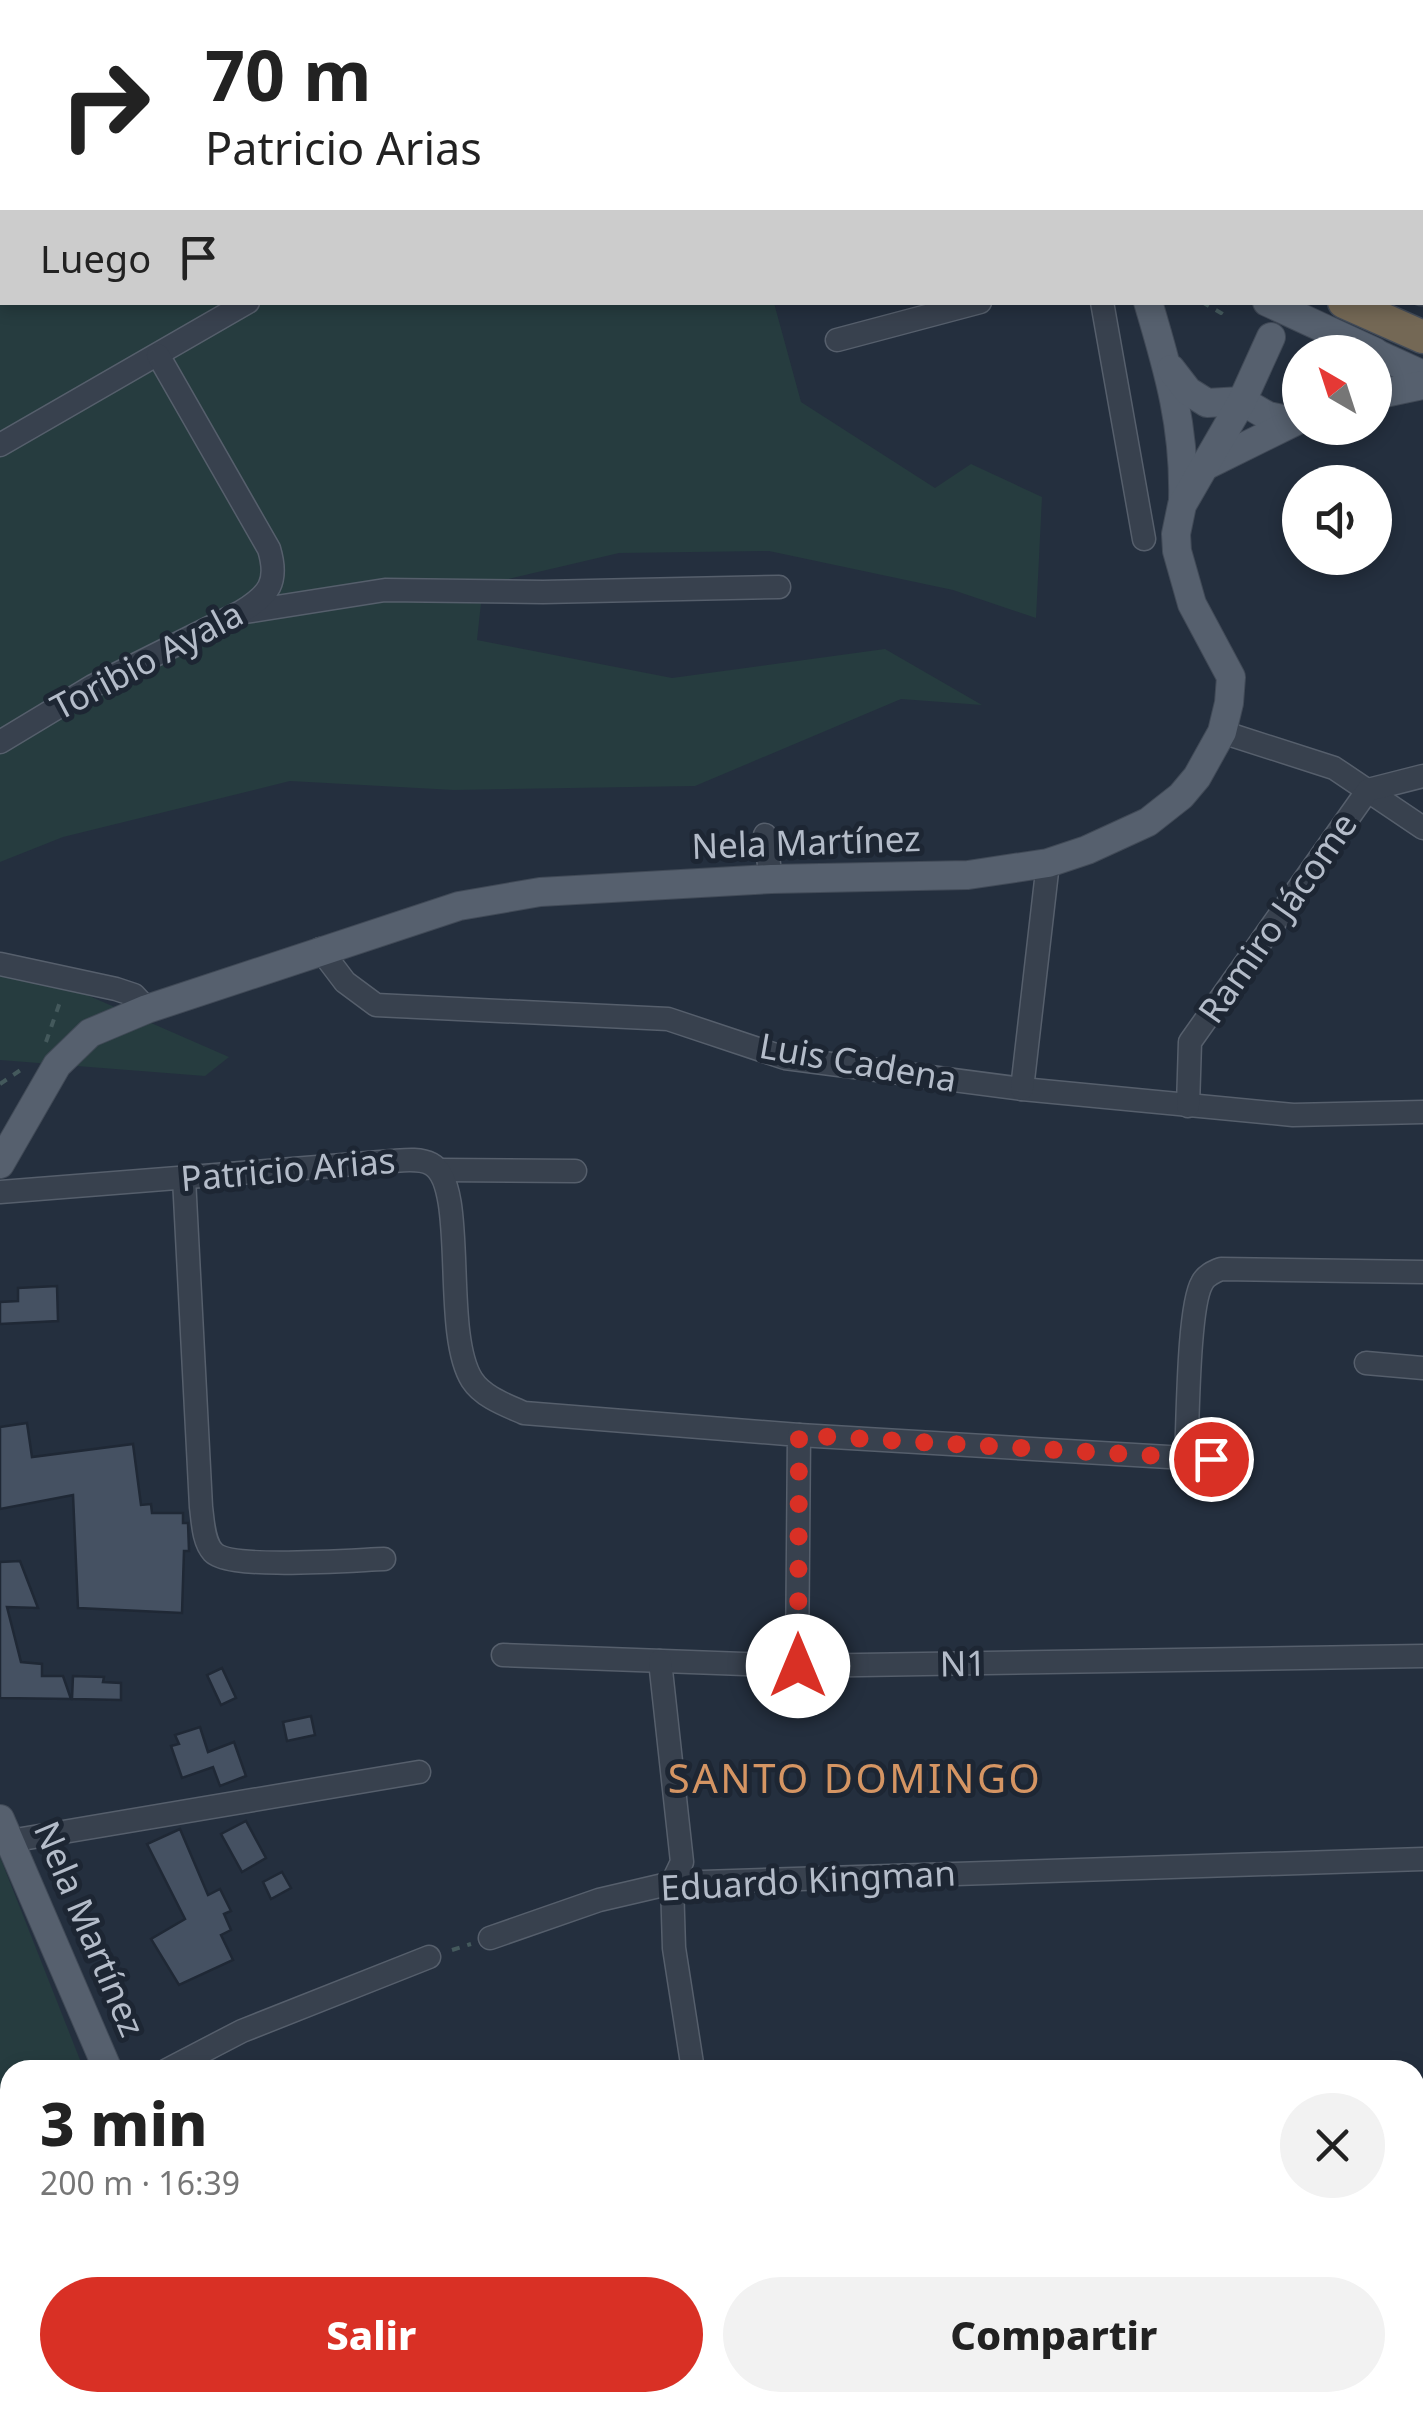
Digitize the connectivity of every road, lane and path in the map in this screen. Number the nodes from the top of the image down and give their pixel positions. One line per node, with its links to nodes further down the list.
1 (243, 305): 14 (street)
2 (969, 305): 12 (street)
3 (1103, 305): 25 (street)
4 (1149, 305): 13 (main road)
5 (1207, 305): 6 (path)
6 (1225, 305)
7 (1273, 305): 9 (main road)
8 (1351, 305): 11 (highway)
9 (1338, 335)
10 (1272, 337): 19 (main road, Nela Martínez)
11 (1423, 337)
12 (837, 340)
13 (1164, 353): 19 (main road); 24 (main road)
14 (158, 355): 22 (street); 27 (street, Toribio Ayala)
15 (1392, 360): 16 (main road)
16 (1423, 375)
17 (1423, 385): 18 (main road)
18 (1392, 391)
19 (1242, 401): 20 (main road); 23 (main road, Nela Martínez)
20 (1282, 419)
21 (1282, 427): 23 (main road)
22 (0, 445)
23 (1203, 467): 24 (main road, Nela Martínez)
24 (1182, 505): 28 (main road, Nela Martínez)
25 (1144, 539)
26 (779, 587): 27 (street)
27 (241, 612): 29 (street, Toribio Ayala)
28 (1222, 732): 31 (street); 34 (main road, Nela Martínez)
29 (0, 742)
30 (1423, 776): 31 (street)
31 (1368, 790): 32 (street); 44 (street, Ramiro Jácome)
32 (1423, 828)
33 (766, 835): 35 (street)
34 (1048, 863): 35 (main road, Nela Martínez); 43 (street)
35 (771, 878): 36 (main road, Nela Martínez)
36 (320, 949): 39 (main road, Nela Martínez); 43 (street, Luis Cadena)
37 (0, 964): 38 (street)
38 (69, 978): 39 (street); 40 (path)
39 (147, 1009): 46 (main road, Nela Martínez)
40 (40, 1057)
41 (27, 1066): 42 (path)
42 (0, 1084)
43 (1022, 1090): 44 (street, Luis Cadena)
44 (1188, 1106): 45 (street, Luis Cadena)
45 (1423, 1112)
46 (0, 1164)
47 (440, 1170): 48 (street); 49 (street, Patricio Arias); 54 (street, Patricio Arias)
48 (575, 1171)
49 (184, 1178): 50 (street, Patricio Arias); 57 (street)
50 (0, 1192)
51 (1423, 1272): 55 (street)
52 (1366, 1362): 53 (street)
53 (1423, 1368)
54 (799, 1435): 55 (street, Patricio Arias); 61 (street)
55 (1186, 1458): 56 (street, Patricio Arias)
56 (1236, 1461)
57 (384, 1559)
58 (503, 1655): 60 (street, N1)
59 (1423, 1656): 61 (street, N1)
60 (660, 1661): 61 (street, N1); 65 (street)
61 (798, 1666)
62 (420, 1772): 63 (street)
63 (5, 1830): 68 (main road, Nela Martínez)
64 (1423, 1859): 65 (street, Eduardo Kingman)
65 (672, 1883): 66 (street, Eduardo Kingman); 70 (street)
66 (490, 1938): 67 (path)
67 (429, 1958): 69 (street)
68 (104, 2060)
69 (186, 2060)
70 (691, 2060)

